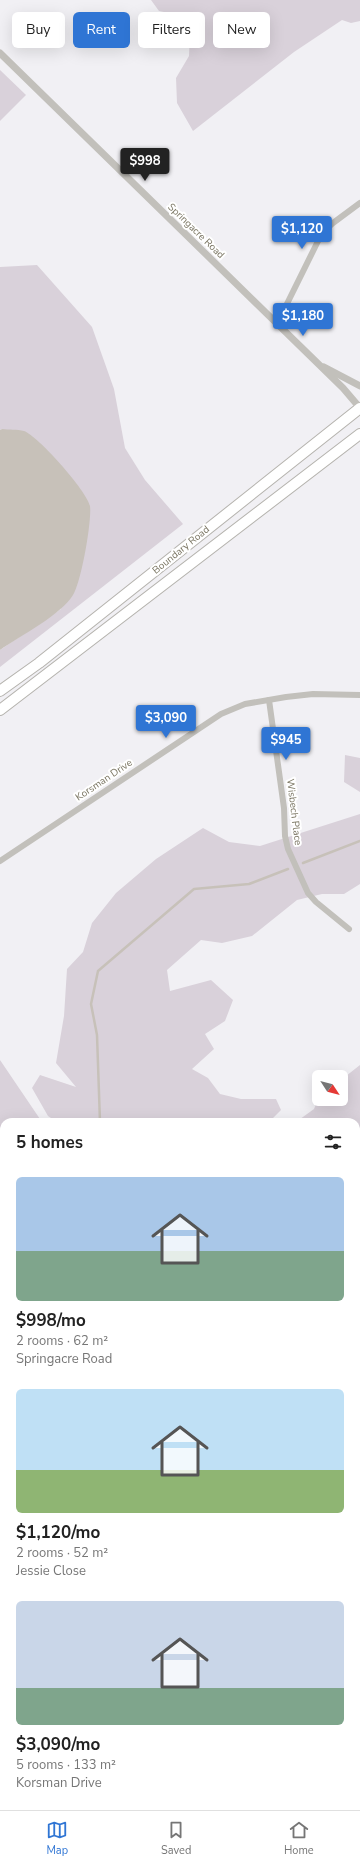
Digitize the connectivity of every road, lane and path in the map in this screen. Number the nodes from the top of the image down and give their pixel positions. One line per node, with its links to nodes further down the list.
1 (0, 53): 3 (street, Springacre Road)
2 (360, 203): 3 (street)
3 (277, 324): 4 (street, Springacre Road)
4 (317, 364): 5 (street); 6 (street, Springacre Road)
5 (360, 386)
6 (360, 408): 8 (highway, Boundary Road)
7 (360, 434): 11 (highway, Boundary Road)
8 (0, 691)
9 (360, 695): 10 (street, Korsman Drive)
10 (269, 700): 12 (street, Korsman Drive); 13 (street, Wisbech Place)
11 (0, 710)
12 (0, 861)
13 (349, 928)

